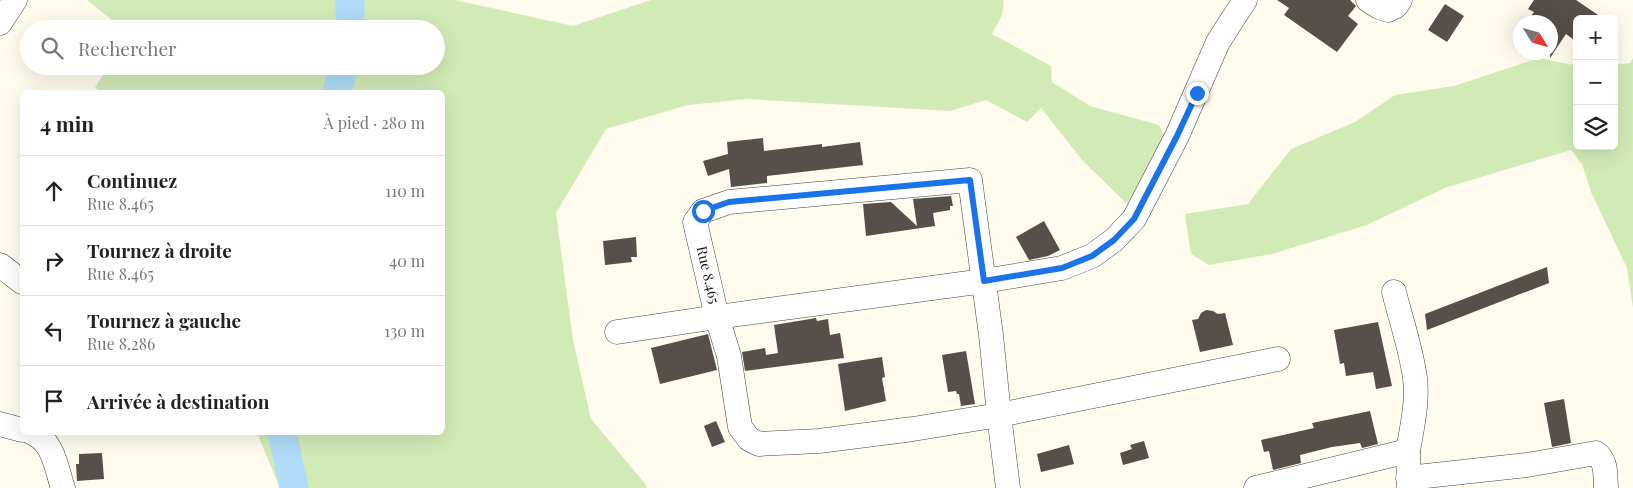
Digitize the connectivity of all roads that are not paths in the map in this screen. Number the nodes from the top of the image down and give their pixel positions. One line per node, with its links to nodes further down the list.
1 (15, 0): 5 (street)
2 (1245, 0): 8 (street)
3 (1368, 0): 4 (street)
4 (1400, 0)
5 (0, 23)
6 (0, 265): 7 (street)
7 (20, 280)
8 (984, 281): 10 (street); 10 (street, Rue 8.465); 13 (street, Rue 8.465)
9 (1394, 292): 17 (street)
10 (717, 317): 11 (street); 13 (street, Rue 8.465)
11 (617, 332)
12 (1278, 359): 13 (street)
13 (999, 415): 20 (street, Rue 8.465)
14 (0, 424): 15 (street)
15 (20, 429)
16 (36, 435): 19 (street)
17 (1408, 451): 18 (street); 21 (street)
18 (1409, 483): 22 (street)
19 (63, 488)
20 (1008, 488)
21 (1256, 488)
22 (1606, 488)

